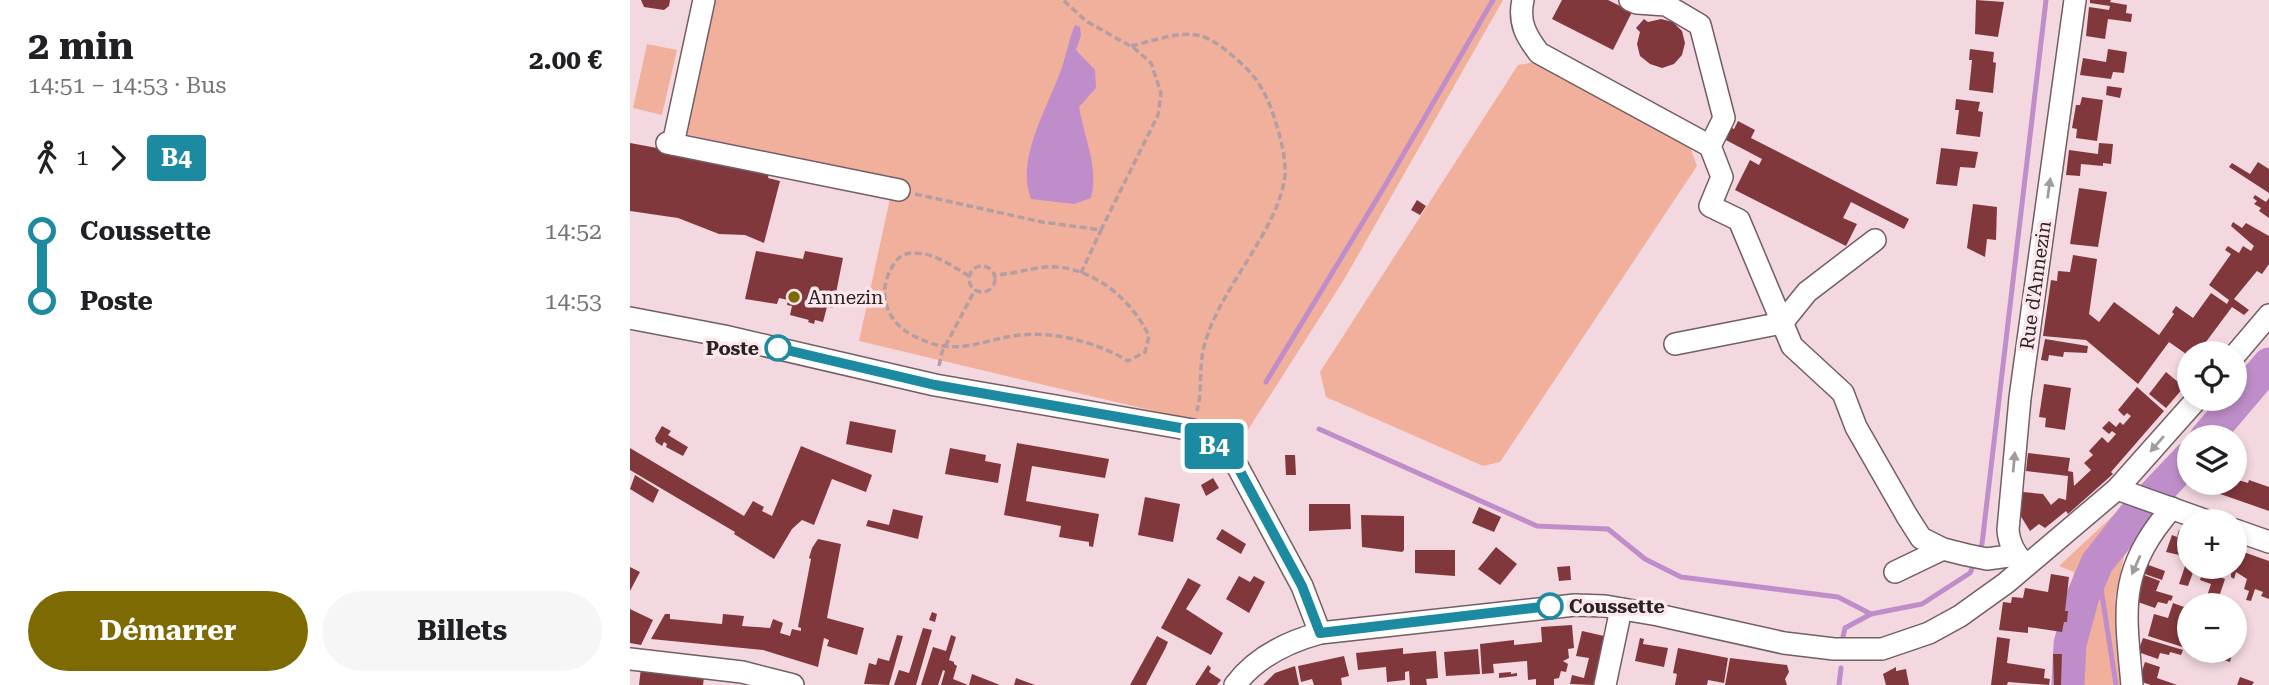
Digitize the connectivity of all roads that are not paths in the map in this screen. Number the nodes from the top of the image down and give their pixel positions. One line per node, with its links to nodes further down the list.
1 (704, 0): 6 (street)
2 (1523, 0): 5 (street)
3 (1630, 0): 5 (street)
4 (2075, 0): 20 (street, Rue d'Annezin, one-way to 4)
5 (1710, 146): 10 (street)
6 (900, 190)
7 (1875, 240): 10 (street)
8 (2269, 315): 11 (street)
9 (630, 318): 23 (street)
10 (1782, 323): 12 (street); 19 (street)
11 (2247, 341)
12 (1675, 344)
13 (2187, 411): 14 (street, one-way to 14)
14 (2123, 491): 15 (street); 20 (street)
15 (2169, 507): 16 (street); 28 (street, one-way to 28)
16 (2177, 510)
17 (2247, 534): 18 (street)
18 (2269, 542)
19 (1943, 550): 20 (street); 21 (street)
20 (2021, 560): 22 (street)
21 (1895, 572)
22 (1621, 609): 23 (street); 27 (street)
23 (1320, 633): 26 (street)
24 (630, 659): 25 (street)
25 (793, 685)
26 (1234, 685)
27 (1605, 685)
28 (2132, 685)

